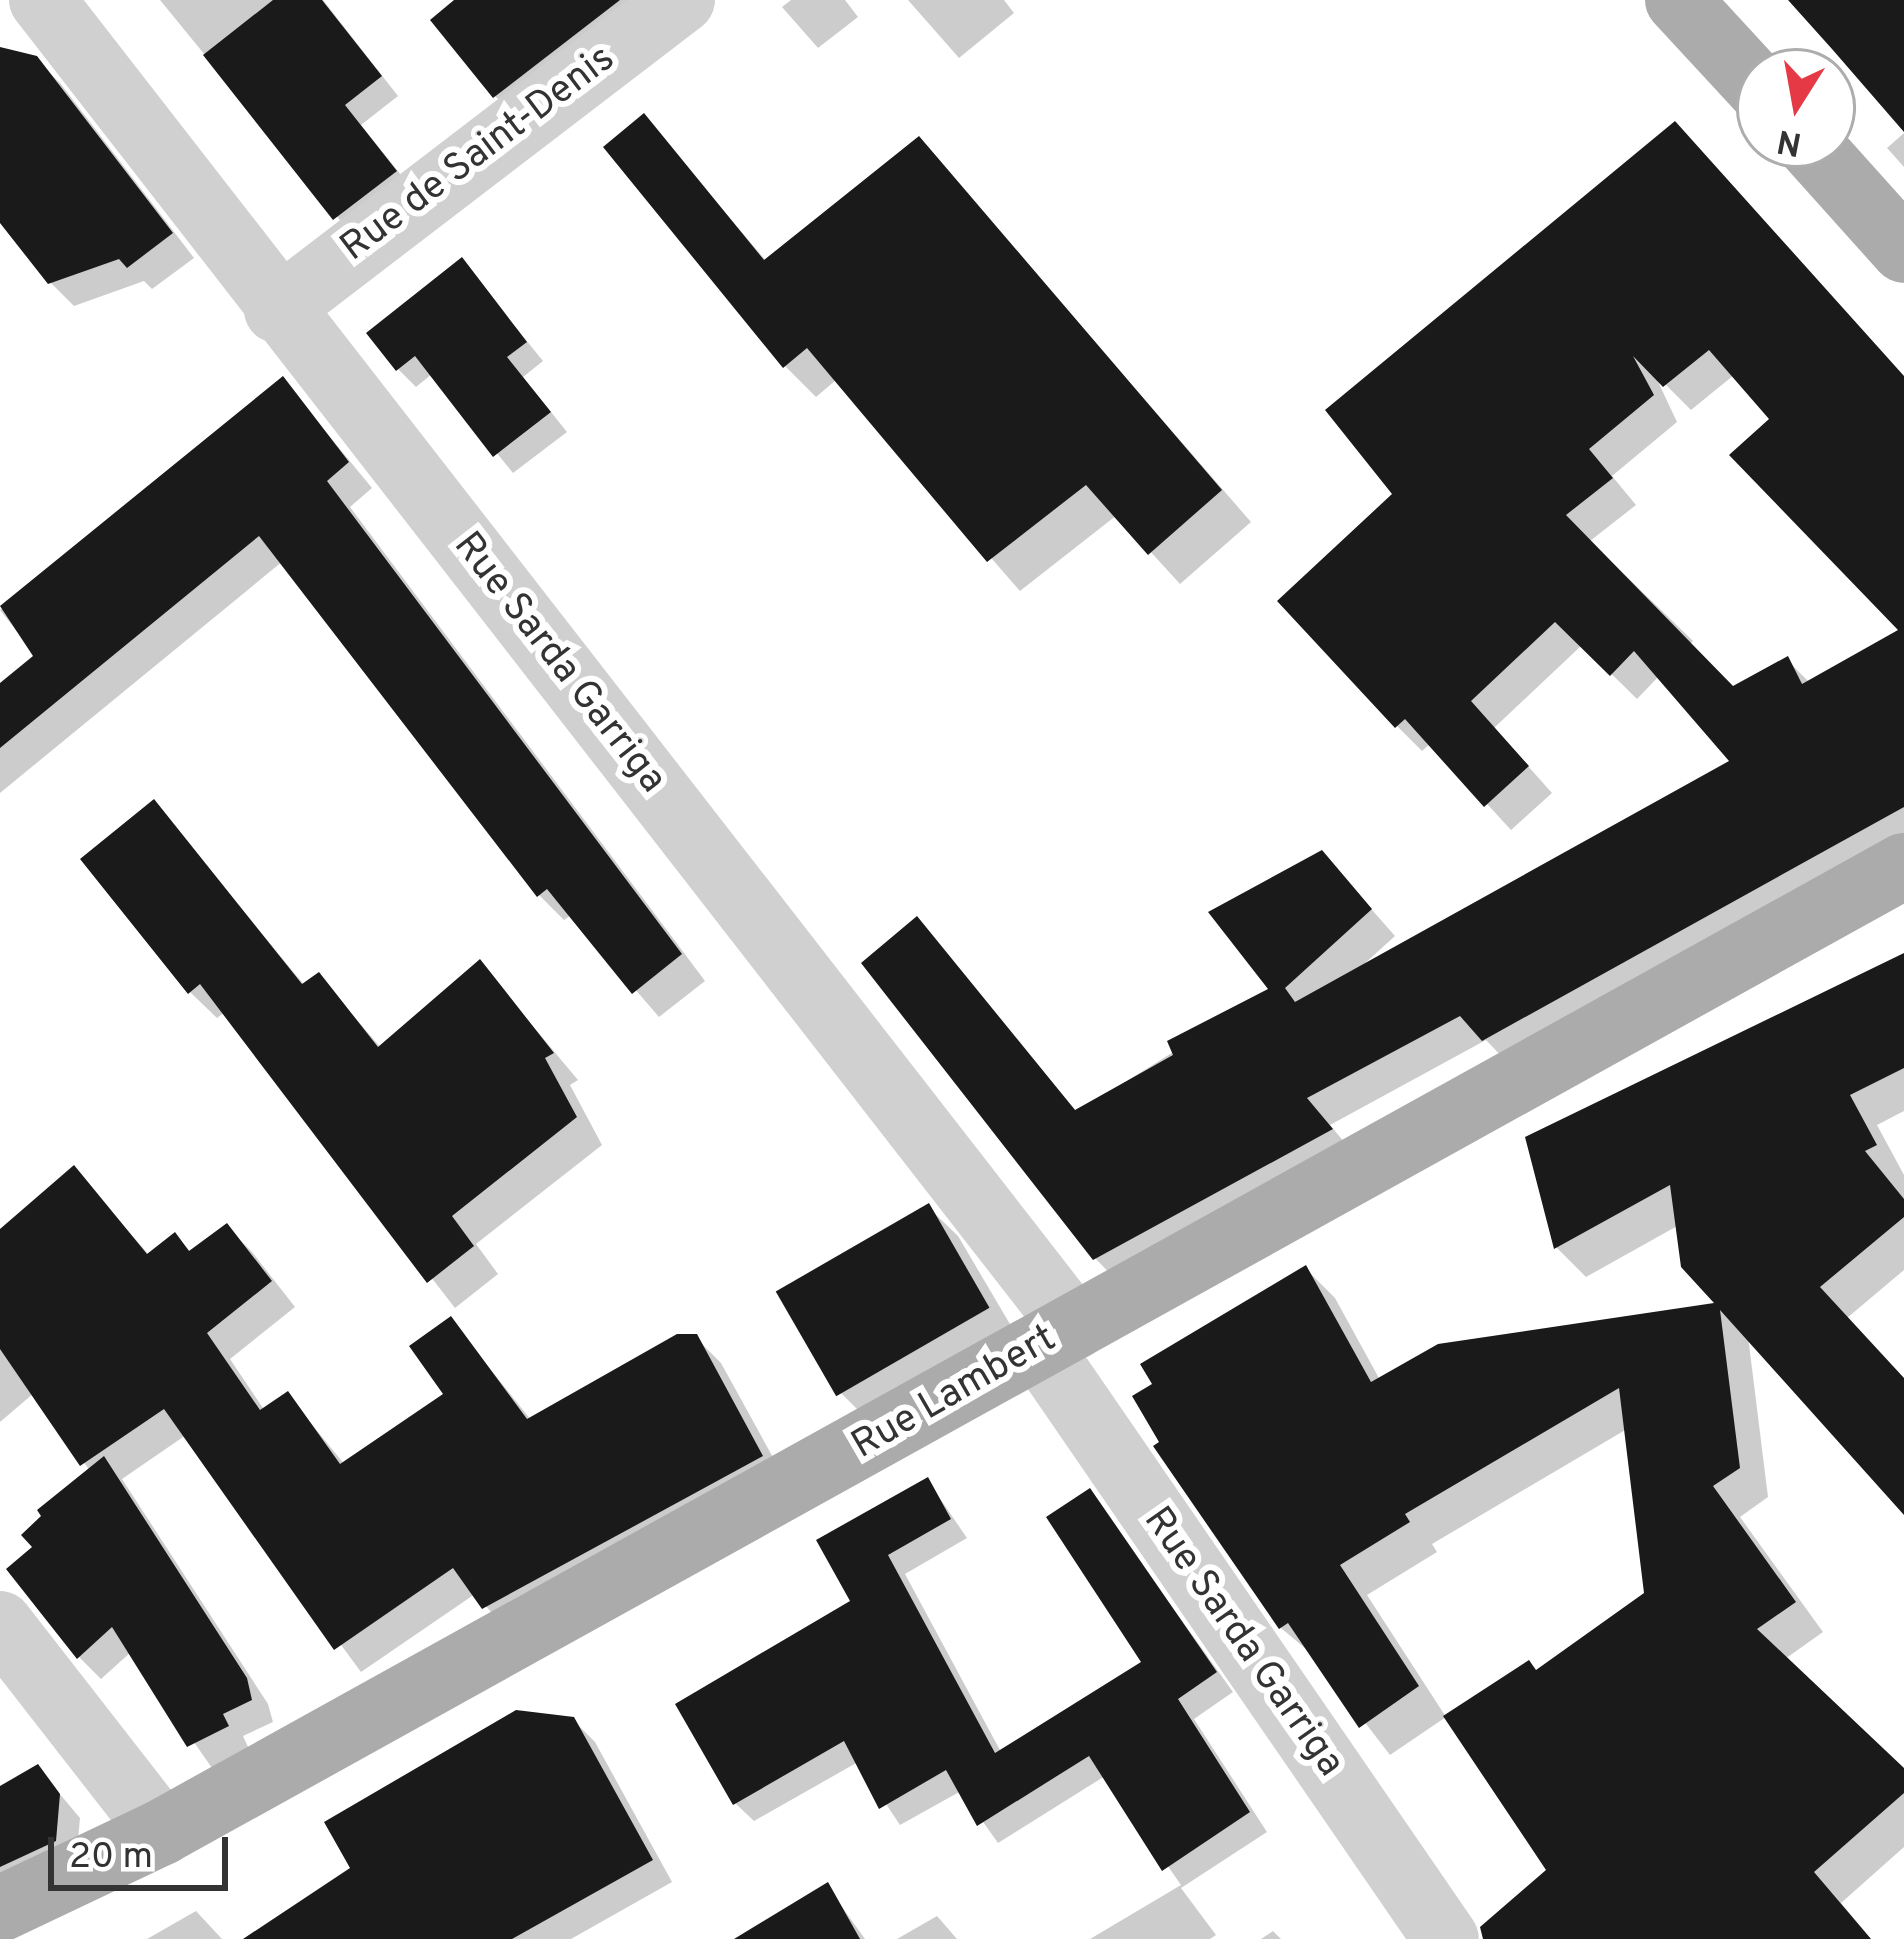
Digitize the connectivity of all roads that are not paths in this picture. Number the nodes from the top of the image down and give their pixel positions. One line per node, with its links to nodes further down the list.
1 (42, 0): 7 (street, Rue Sarda Garriga)
2 (682, 0): 7 (street, Rue de Saint-Denis)
3 (1678, 0): 4 (main road)
4 (1736, 63)
5 (1831, 168): 6 (main road)
6 (1904, 250)
7 (277, 310): 9 (street, Rue Sarda Garriga)
8 (1904, 866): 9 (main road, Rue Lambert)
9 (1057, 1337): 11 (main road, Rue Lambert); 13 (street, Rue Sarda Garriga)
10 (0, 1624): 11 (street)
11 (162, 1832): 12 (main road, Rue Lambert)
12 (0, 1910)
13 (1446, 1939)

